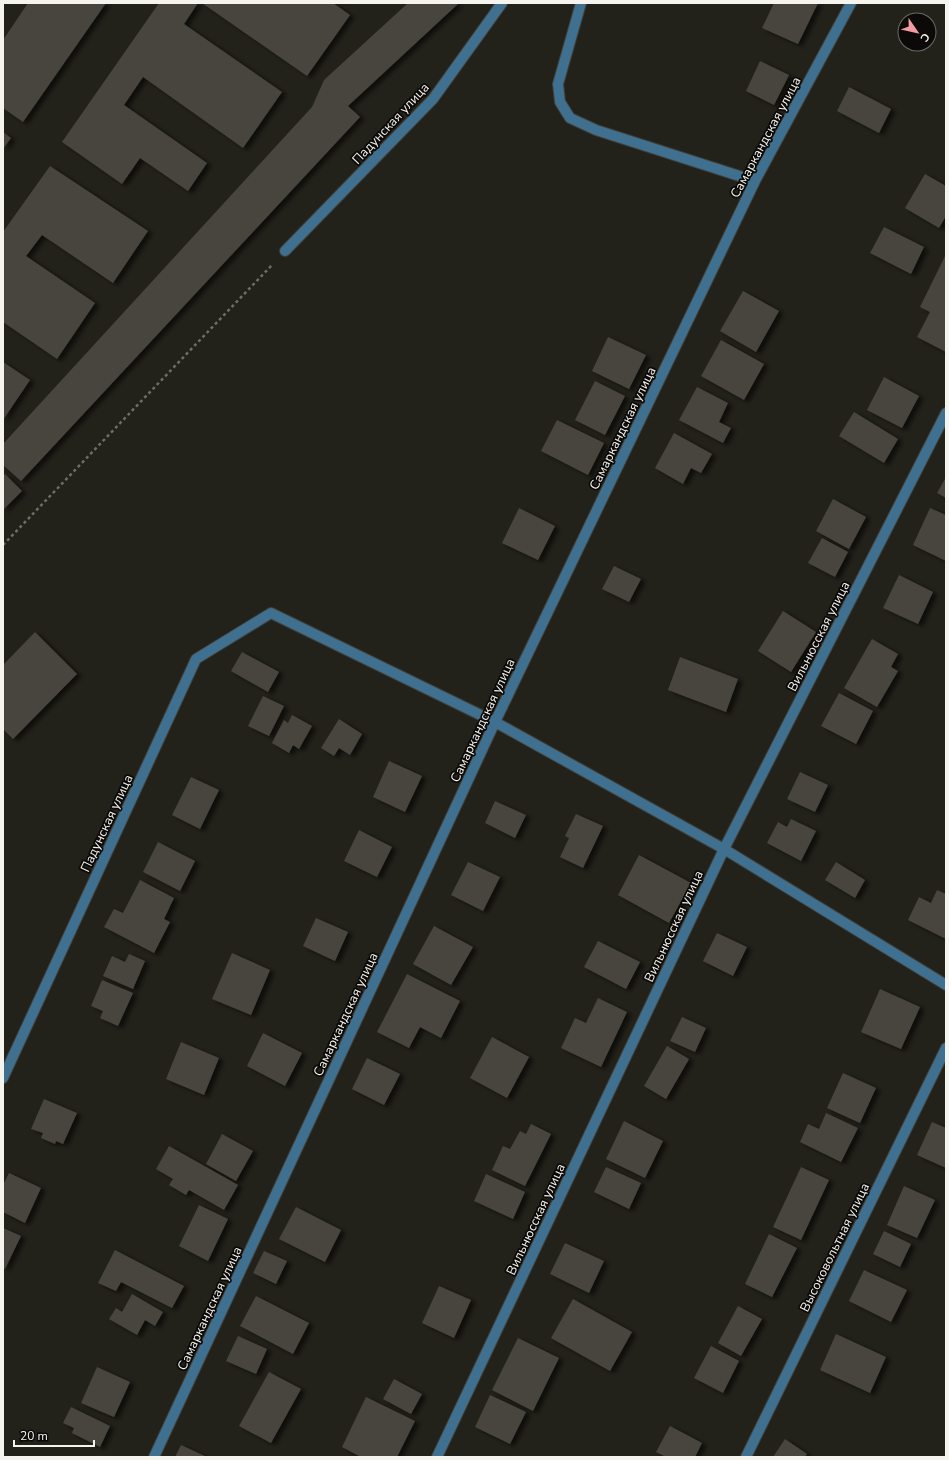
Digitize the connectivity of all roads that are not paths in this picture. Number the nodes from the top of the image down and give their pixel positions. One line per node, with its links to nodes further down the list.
1 (502, 3): 5 (street, Падунская улица)
2 (581, 3): 4 (street)
3 (851, 3): 4 (street, Самаркандская улица)
4 (755, 181): 7 (street, Самаркандская улица)
5 (285, 251)
6 (946, 413): 8 (street, Вильнюсская улица)
7 (495, 722): 8 (street); 11 (street, Падунская улица); 12 (street, Самаркандская улица)
8 (724, 849): 9 (street); 13 (street, Вильнюсская улица)
9 (946, 985)
10 (946, 1048): 14 (street, Высоковольтная улица)
11 (3, 1078)
12 (154, 1457)
13 (437, 1457)
14 (746, 1457)

